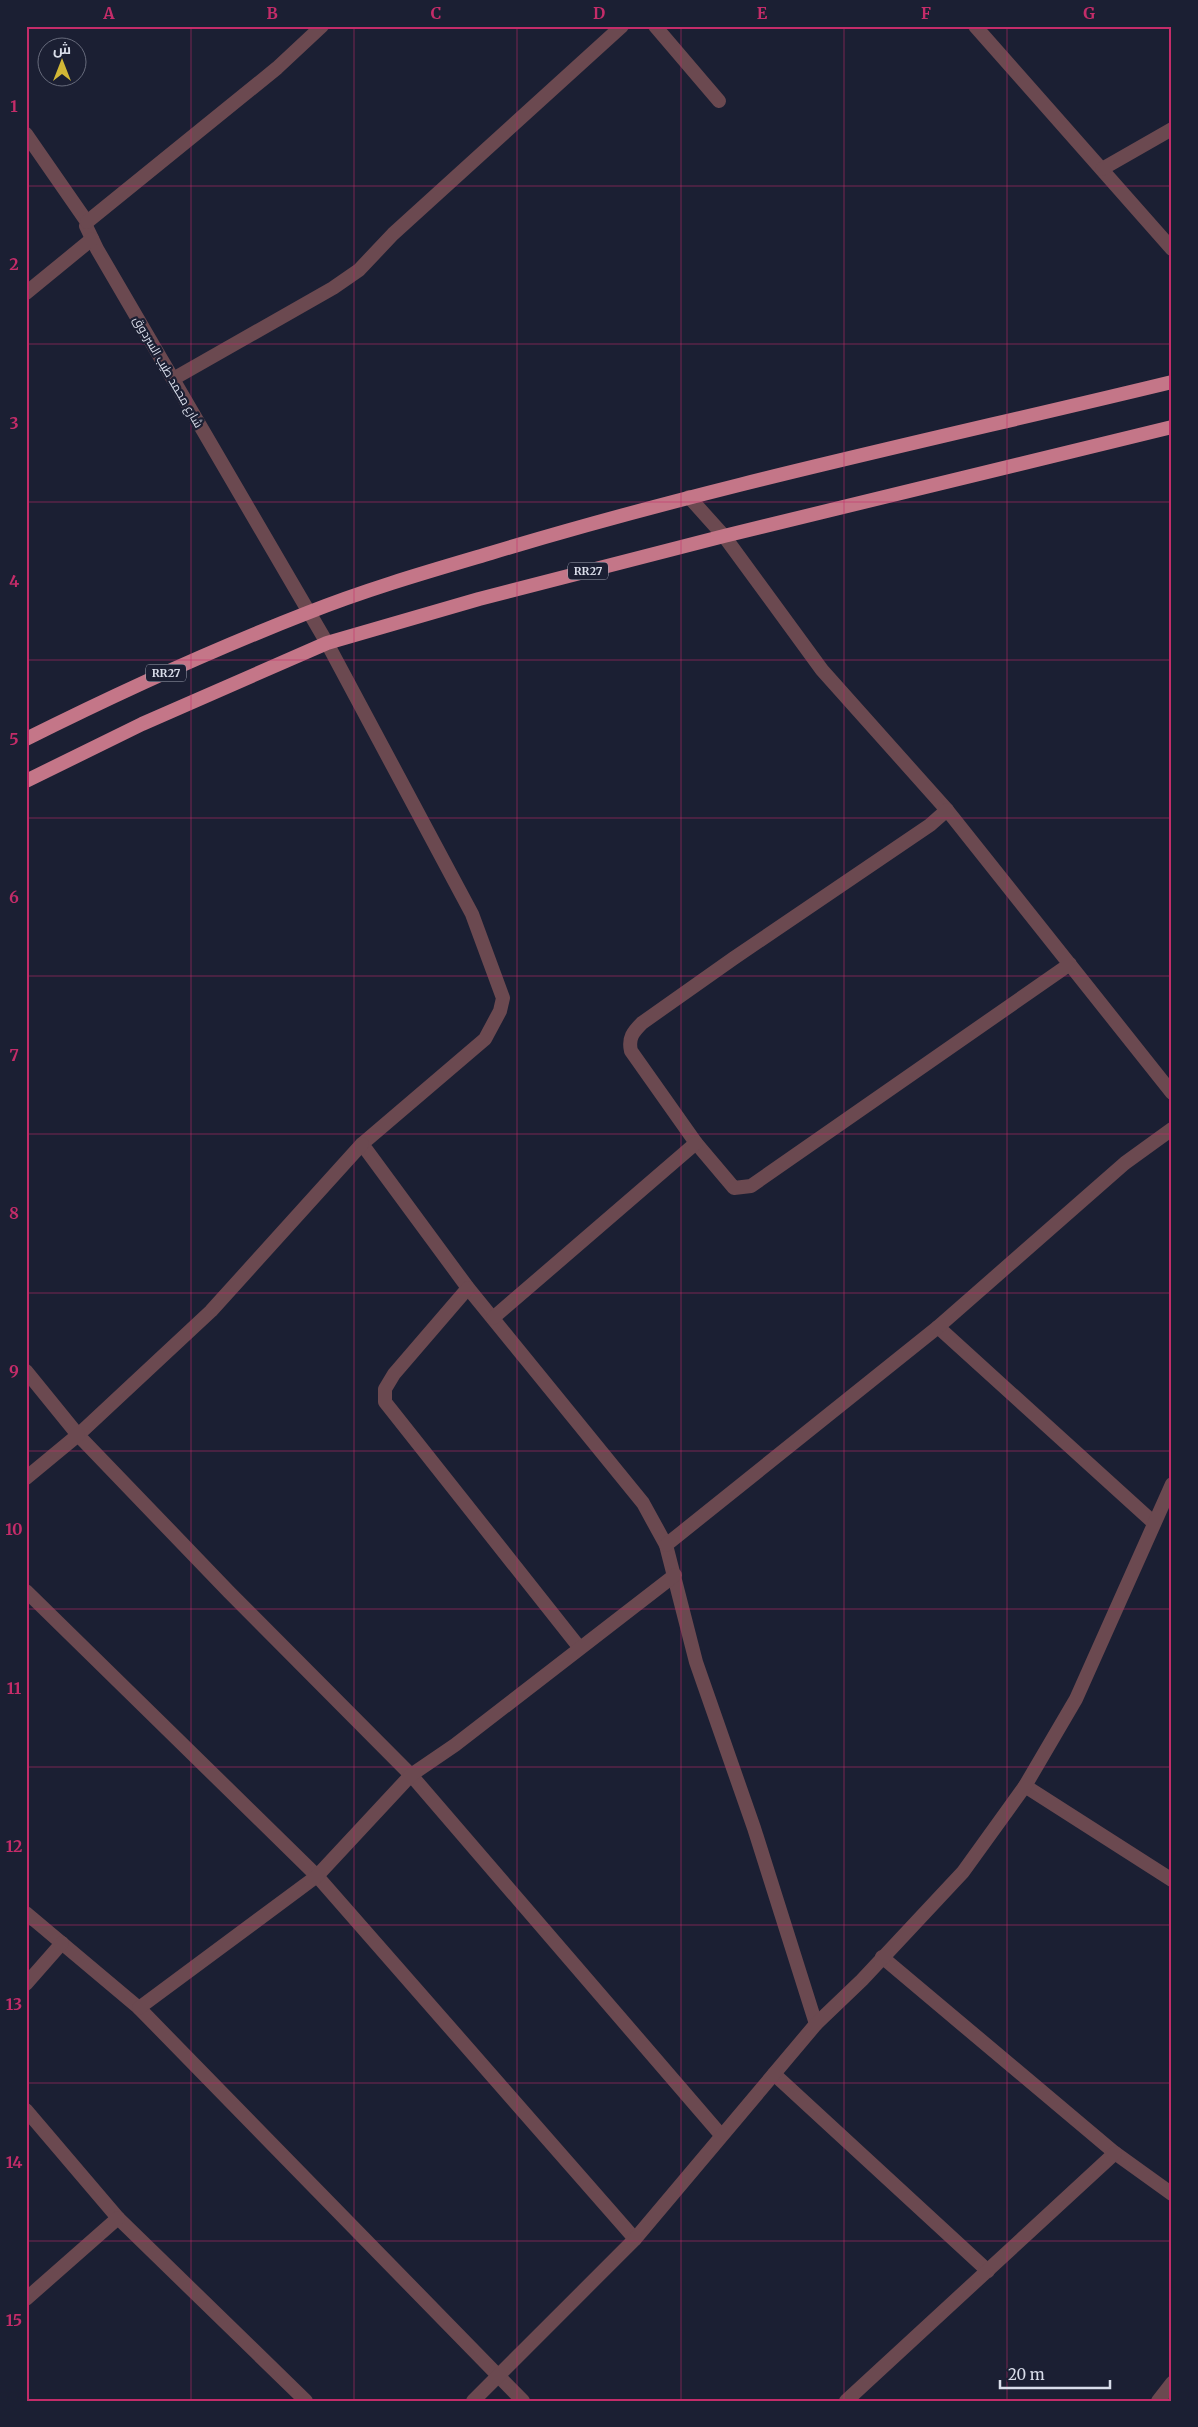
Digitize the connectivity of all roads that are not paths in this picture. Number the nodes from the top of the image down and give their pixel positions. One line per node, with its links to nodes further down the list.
1 (322, 26): 9 (street)
2 (622, 26): 13 (street)
3 (655, 26): 5 (street)
4 (975, 26): 8 (street)
5 (719, 101)
6 (1172, 129): 8 (street)
7 (26, 134): 9 (street, شارع محمد طيب السردوق)
8 (1102, 169): 11 (street)
9 (87, 222): 10 (street, شارع محمد طيب السردوق)
10 (92, 239): 12 (street); 13 (street, شارع محمد طيب السردوق)
11 (1172, 249)
12 (26, 293)
13 (172, 379): 18 (street, شارع محمد طيب السردوق)
14 (1172, 382): 16 (highway, RR27)
15 (1172, 427): 17 (highway, RR27)
16 (689, 497): 17 (street); 18 (highway, RR27)
17 (724, 536): 19 (highway, RR27); 22 (street)
18 (309, 612): 19 (street, شارع محمد طيب السردوق); 20 (highway, RR27)
19 (327, 643): 21 (highway, RR27); 26 (street, شارع محمد طيب السردوق)
20 (26, 739)
21 (26, 781)
22 (947, 810): 23 (street); 27 (street)
23 (1070, 964): 24 (street); 27 (street)
24 (1172, 1092)
25 (1172, 1129): 30 (street)
26 (362, 1144): 28 (street); 32 (street, شارع محمد طيب السردوق)
27 (696, 1144): 29 (street)
28 (468, 1288): 29 (street); 39 (street)
29 (493, 1318): 36 (street)
30 (938, 1327): 35 (street); 36 (street)
31 (26, 1371): 32 (street)
32 (78, 1435): 33 (street, شارع محمد طيب السردوق); 40 (street)
33 (26, 1478)
34 (1172, 1484): 35 (street)
35 (1154, 1524): 41 (street)
36 (666, 1545): 37 (street)
37 (675, 1575): 39 (street); 49 (street)
38 (26, 1591): 42 (street)
39 (579, 1647): 40 (street)
40 (411, 1775): 42 (street); 52 (street)
41 (1025, 1786): 43 (street); 46 (street)
42 (316, 1876): 48 (street); 56 (street)
43 (1172, 1880)
44 (26, 1913): 45 (street)
45 (62, 1943): 47 (street); 48 (street)
46 (882, 1958): 49 (street); 53 (street)
47 (26, 1984)
48 (139, 2008): 59 (street)
49 (816, 2024): 50 (street)
50 (774, 2074): 52 (street); 57 (street)
51 (26, 2110): 55 (street)
52 (721, 2135): 56 (street)
53 (1115, 2153): 54 (street); 57 (street)
54 (1172, 2194)
55 (118, 2218): 58 (street); 61 (street)
56 (635, 2240): 59 (street)
57 (988, 2271): 64 (street)
58 (26, 2299)
59 (498, 2377): 62 (street); 63 (street)
60 (1172, 2383): 65 (street)
61 (306, 2401)
62 (473, 2401)
63 (523, 2401)
64 (846, 2401)
65 (1158, 2401)

